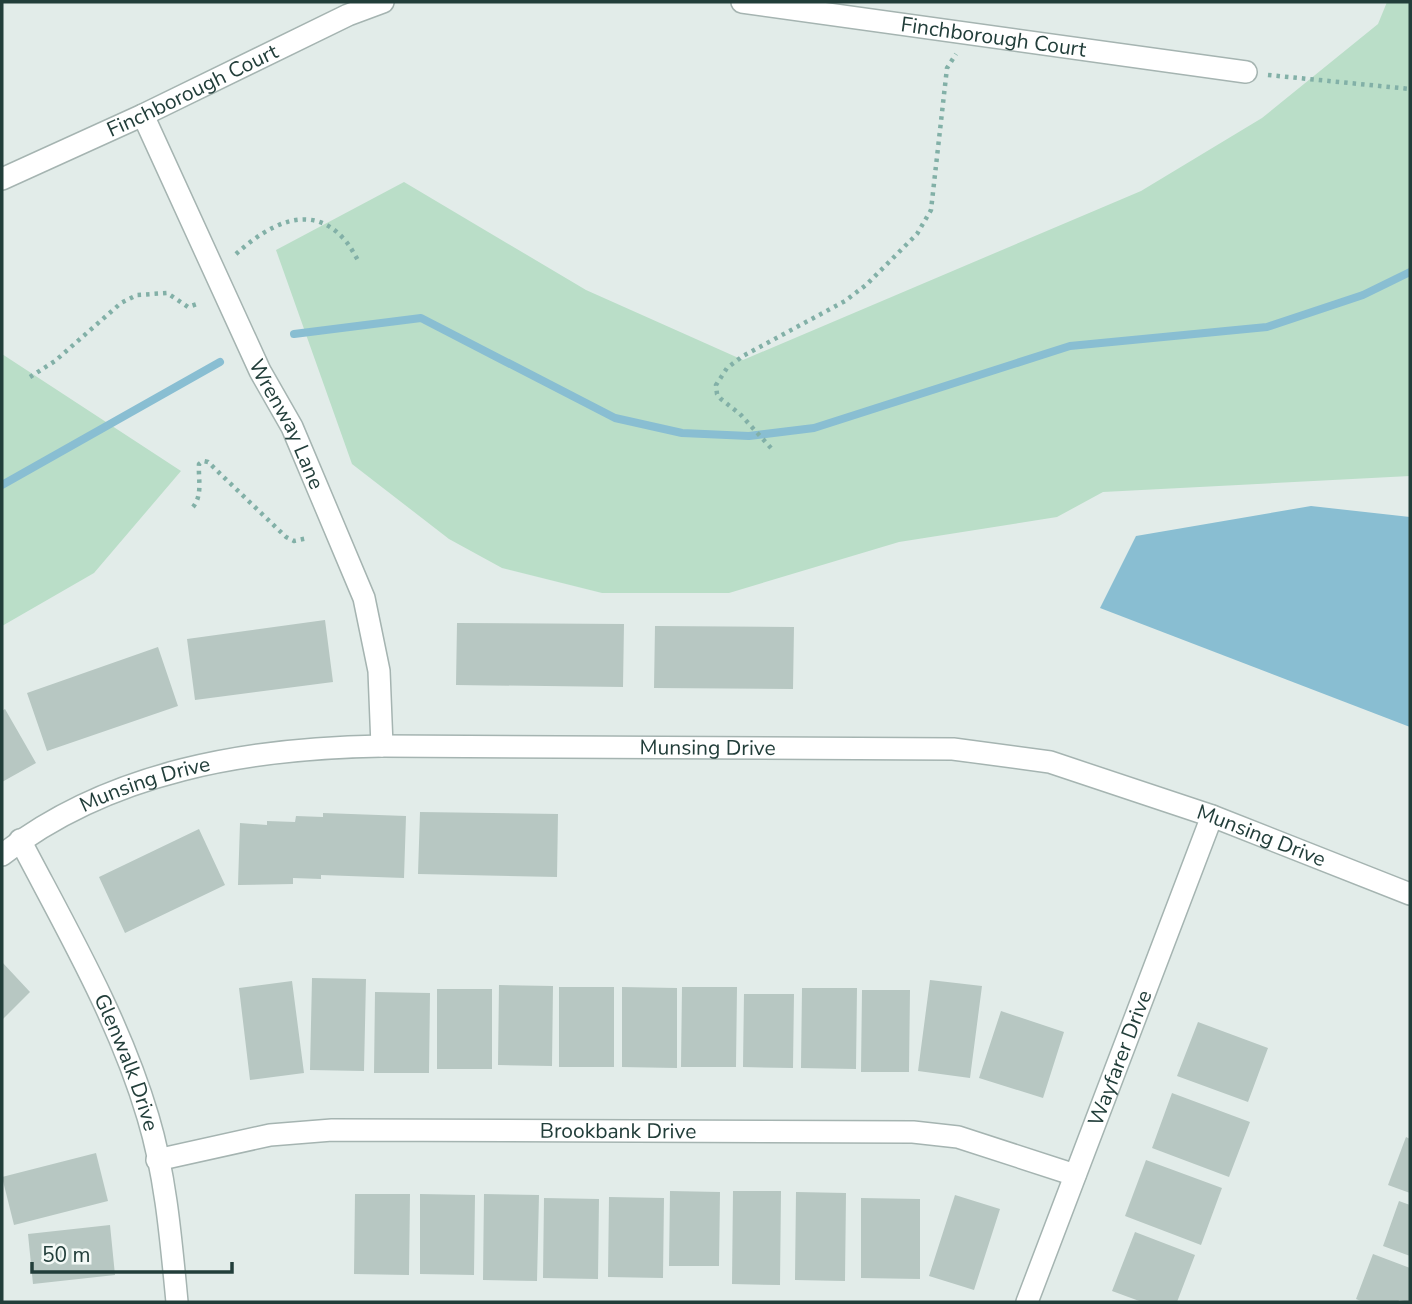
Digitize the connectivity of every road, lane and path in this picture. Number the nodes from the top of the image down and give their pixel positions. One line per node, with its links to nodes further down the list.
1 (383, 2): 6 (street, Finchborough Court)
2 (743, 2): 4 (street, Finchborough Court)
3 (959, 51): 12 (path)
4 (1246, 72): 5 (path)
5 (1410, 89)
6 (143, 114): 7 (street, Finchborough Court); 15 (street, Wrenway Lane)
7 (2, 179)
8 (236, 254): 9 (path)
9 (359, 262)
10 (197, 304): 11 (path)
11 (30, 377)
12 (771, 448)
13 (193, 507): 14 (path)
14 (308, 538)
15 (382, 746): 16 (street, Munsing Drive); 17 (street, Munsing Drive)
16 (1212, 816): 19 (street, Munsing Drive); 21 (street, Wayfarer Drive)
17 (20, 840): 18 (street, Munsing Drive); 20 (street, Glenwalk Drive)
18 (2, 855)
19 (1410, 894)
20 (158, 1160): 21 (street, Brookbank Drive); 22 (street, Glenwalk Drive)
21 (1074, 1175): 23 (street, Wayfarer Drive)
22 (177, 1302)
23 (1027, 1302)

